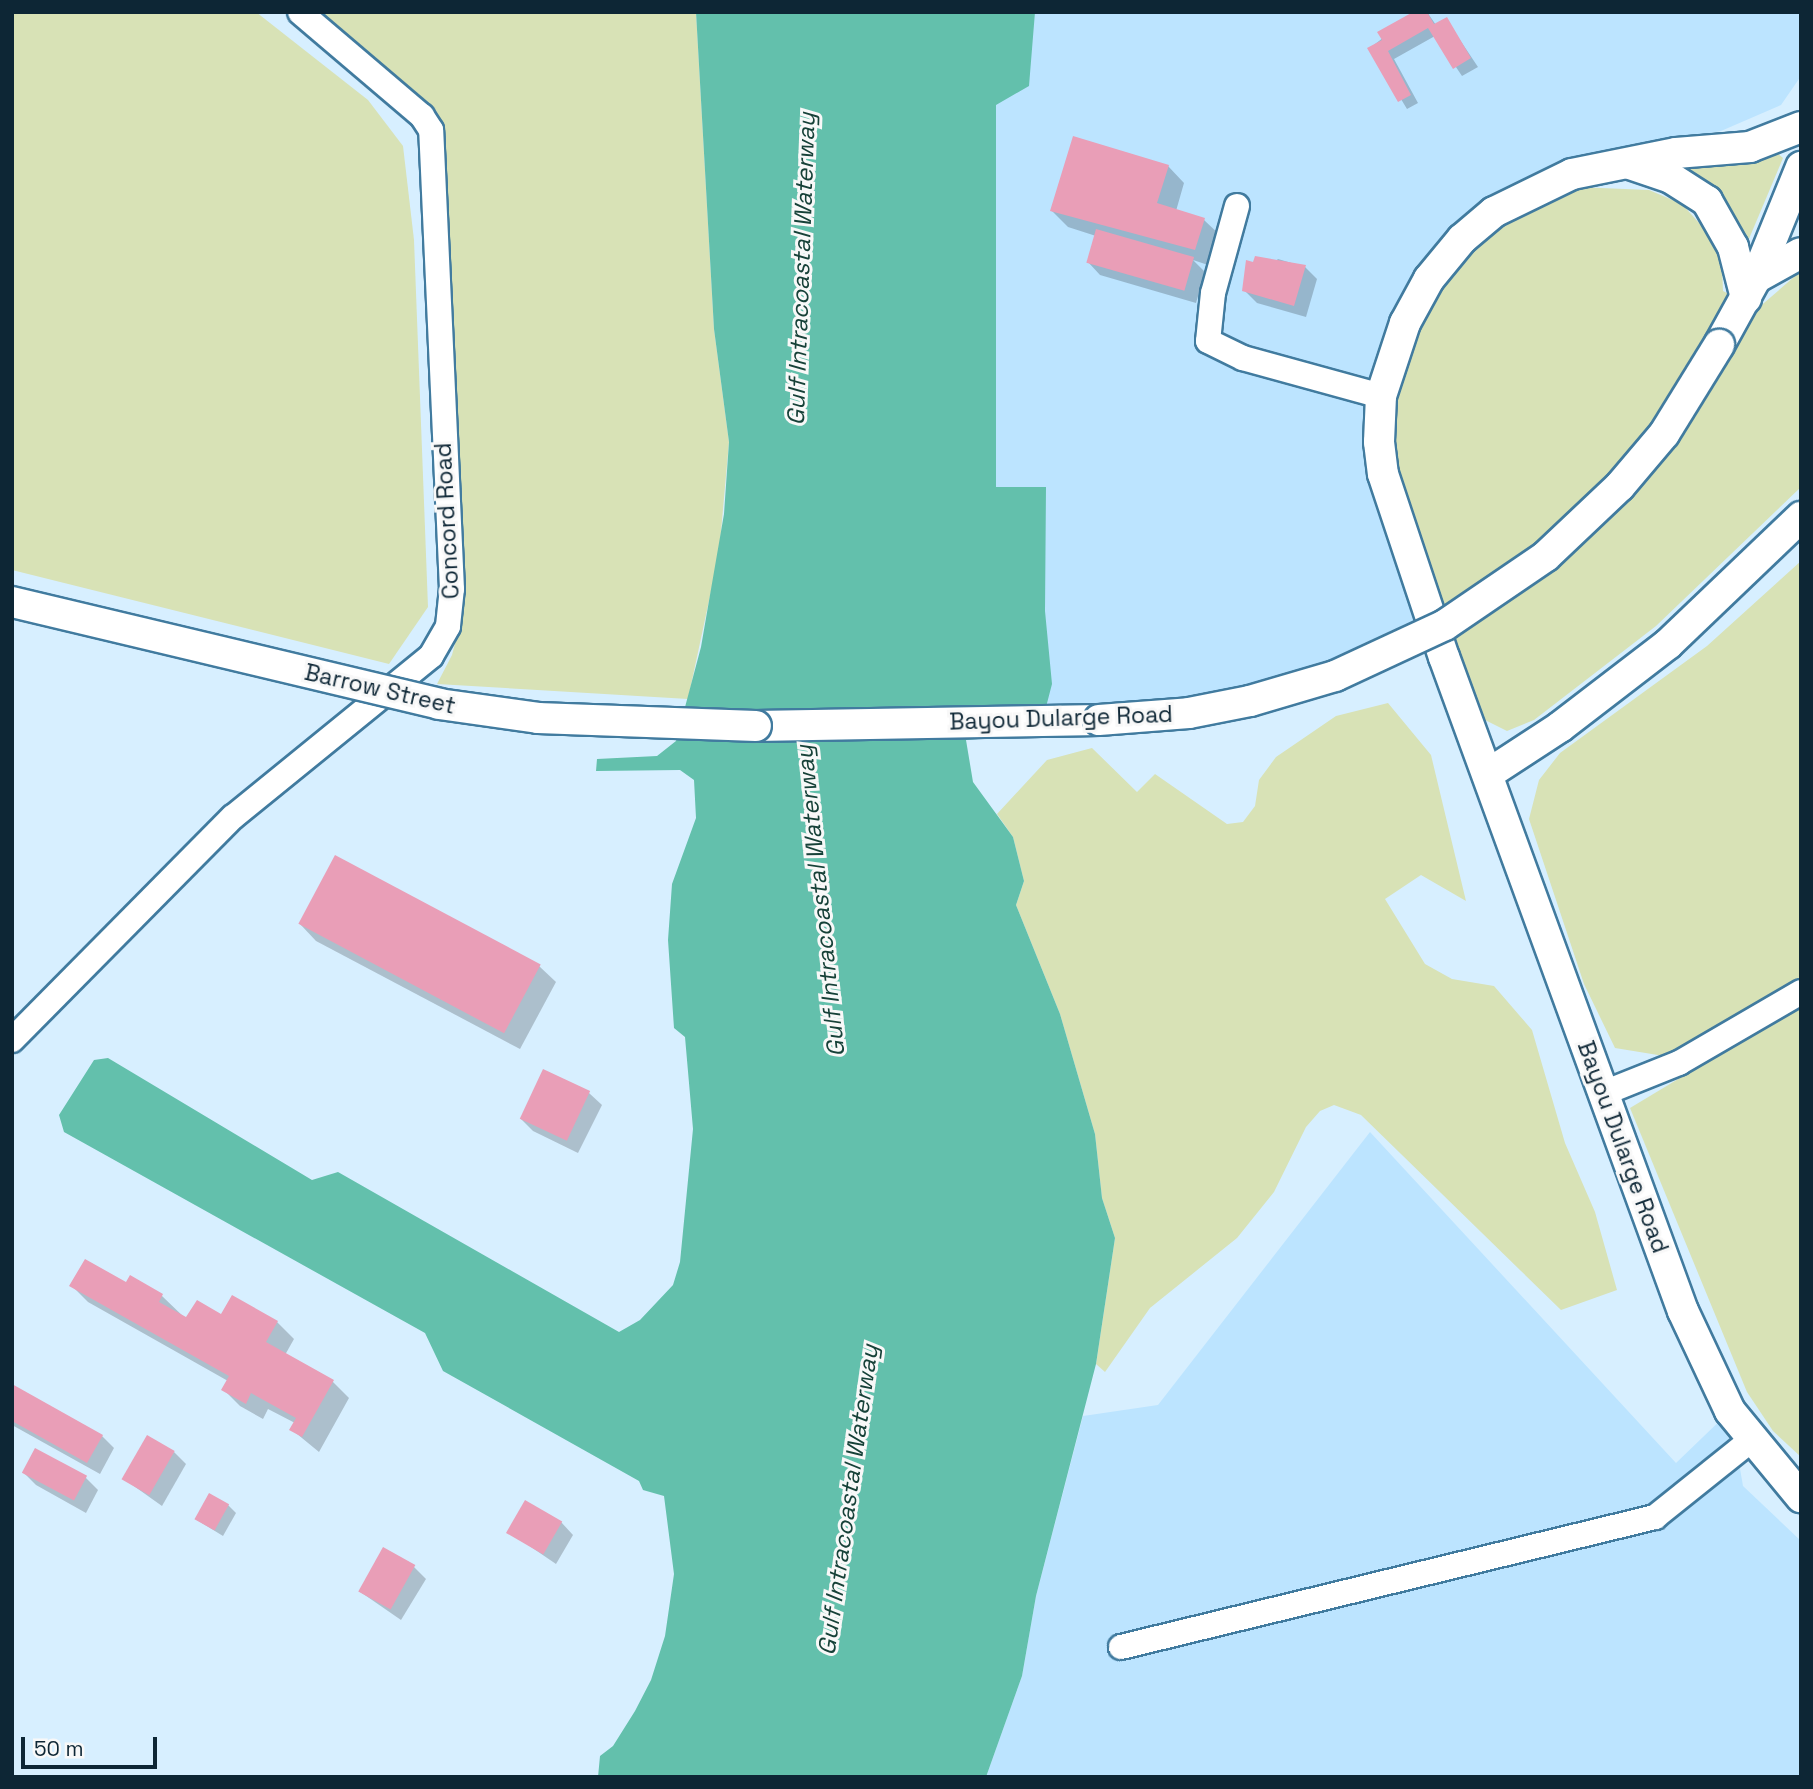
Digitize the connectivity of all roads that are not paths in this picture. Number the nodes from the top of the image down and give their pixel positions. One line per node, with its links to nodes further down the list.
1 (300, 12): 14 (street, Concord Road)
2 (1801, 127): 3 (main road)
3 (1630, 164): 7 (main road, Bayou Dularge Road); 8 (main road, Bayou Dularge Road)
4 (1801, 167): 7 (main road)
5 (1237, 206): 8 (street)
6 (1801, 253): 7 (main road)
7 (1751, 288): 11 (main road, Bayou Dularge Road, bridge)
8 (1381, 397): 12 (main road, Bayou Dularge Road)
9 (1801, 517): 12 (main road)
10 (12, 602): 11 (main road, Barrow Street, bridge)
11 (756, 726)
12 (1488, 774): 15 (main road, Bayou Dularge Road)
13 (1801, 992): 15 (street)
14 (12, 1040)
15 (1604, 1093): 16 (main road, Bayou Dularge Road)
16 (1751, 1440): 17 (main road, Bayou Dularge Road); 18 (street)
17 (1801, 1497)
18 (1121, 1647)

